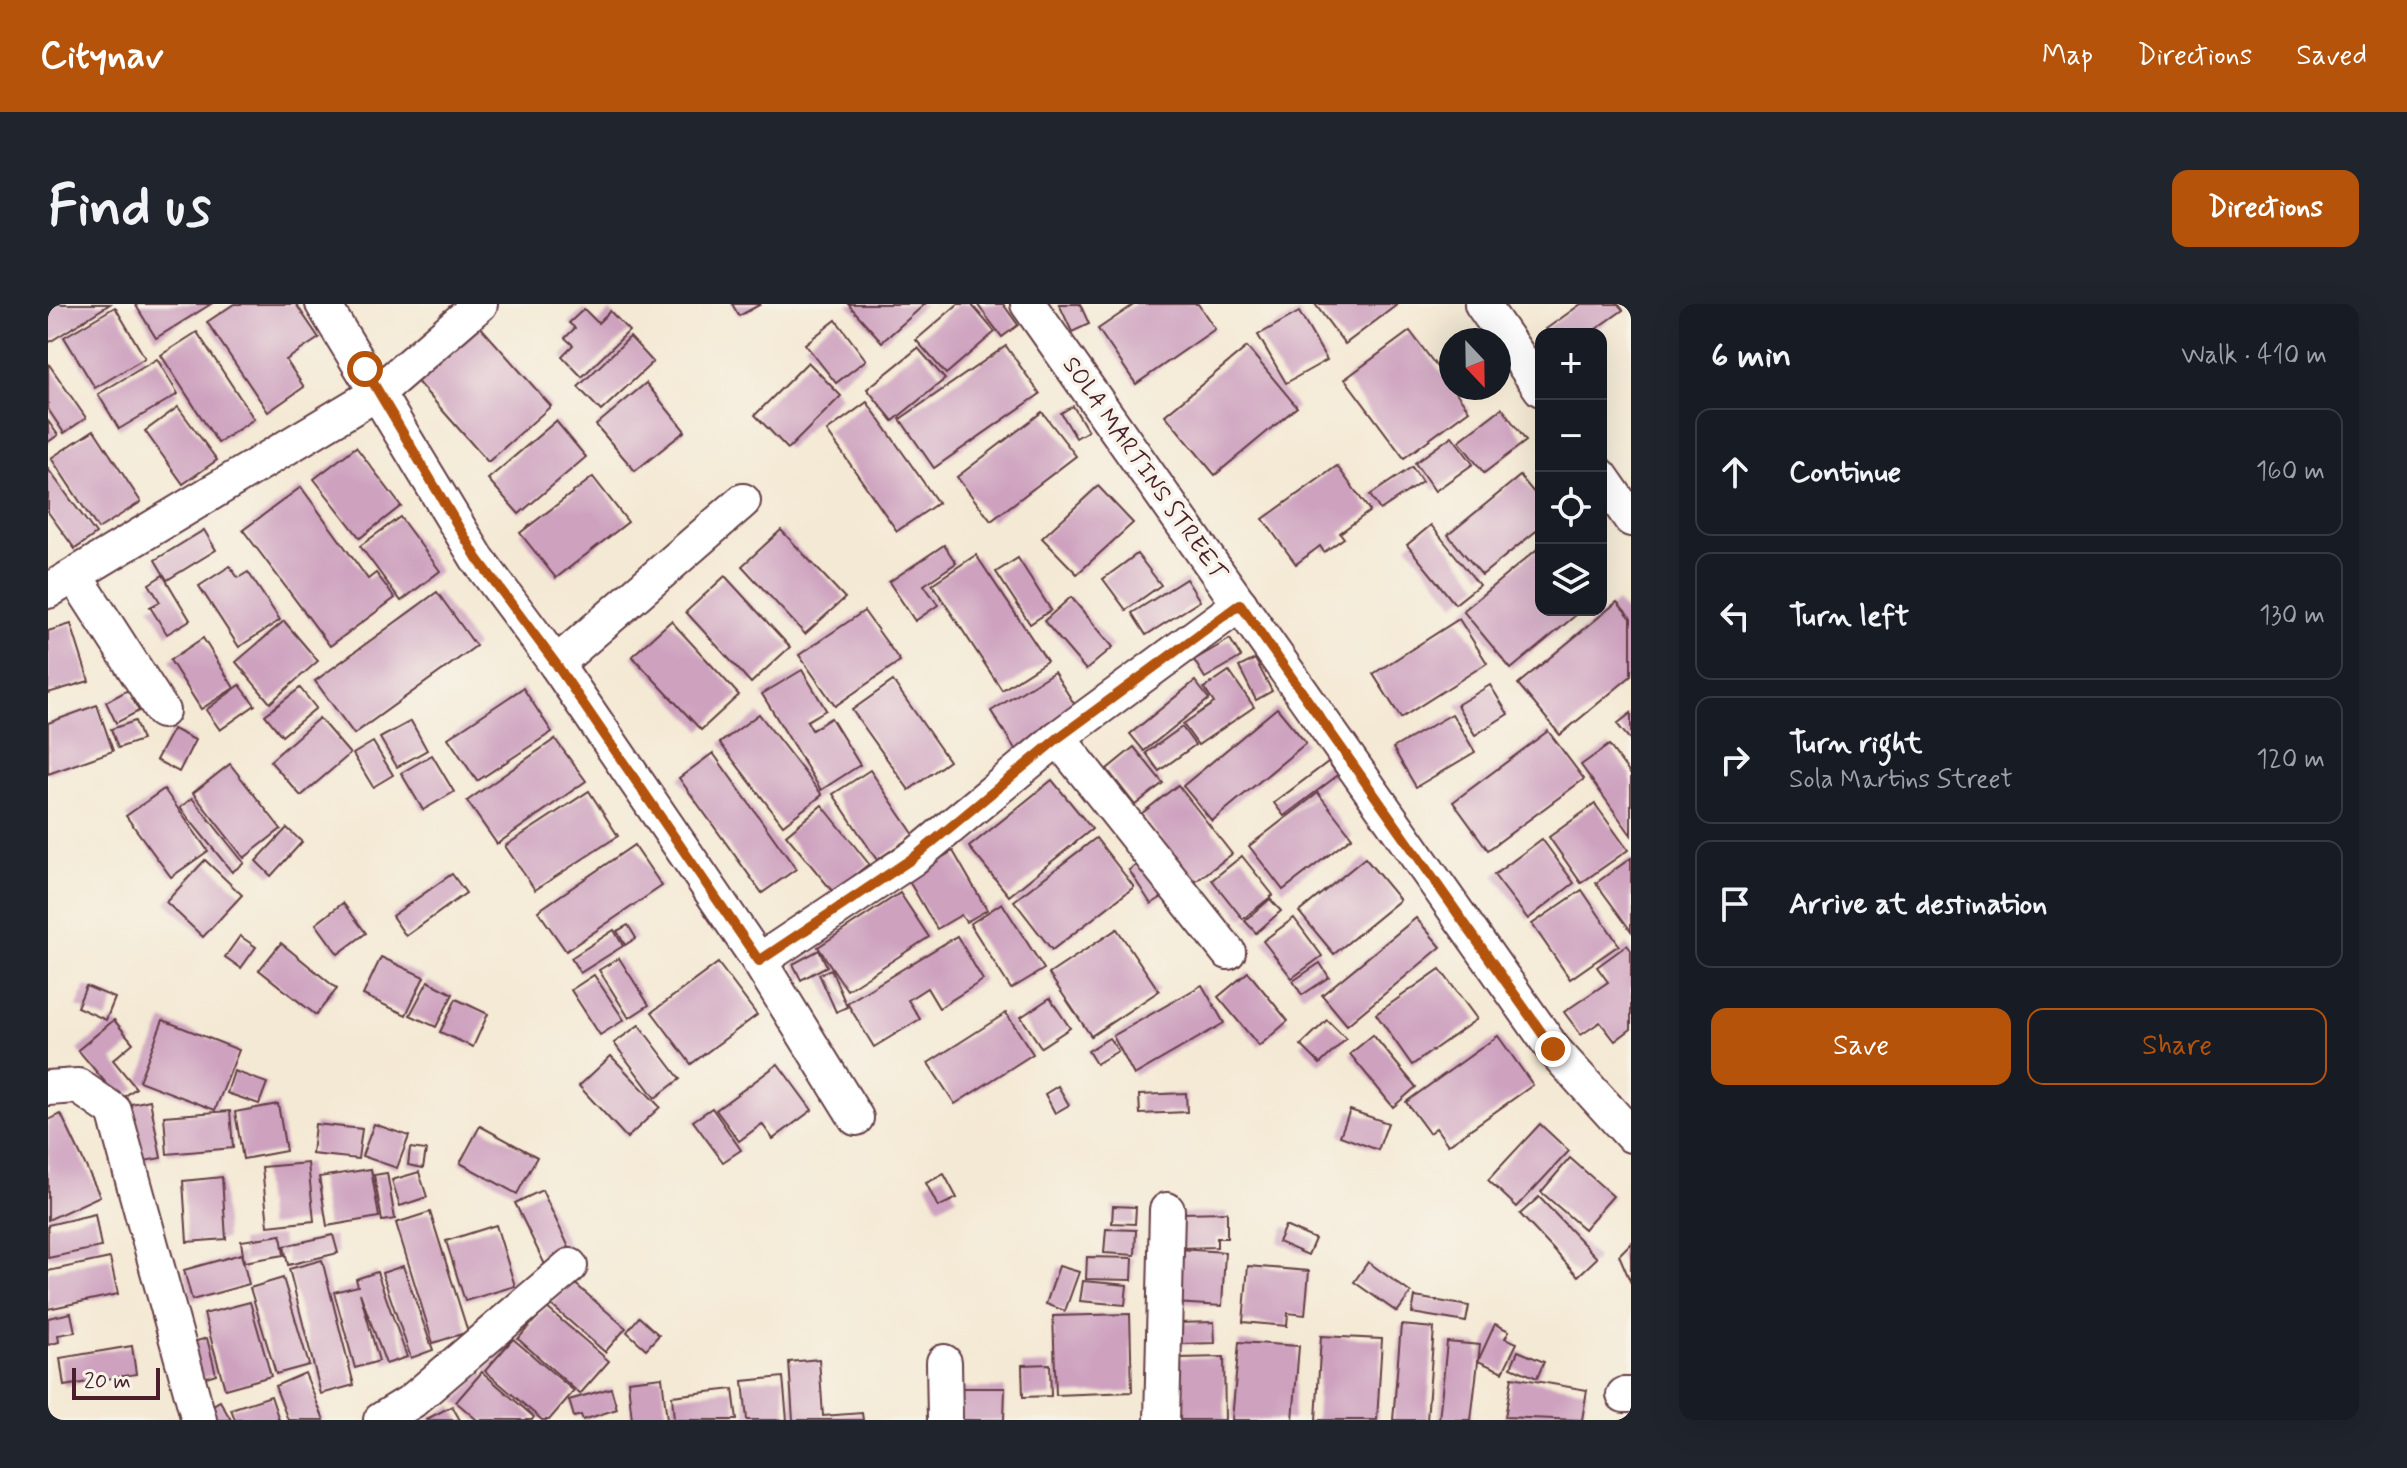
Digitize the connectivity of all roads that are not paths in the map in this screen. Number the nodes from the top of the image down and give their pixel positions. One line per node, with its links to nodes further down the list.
1 (323, 304): 6 (street)
2 (480, 304): 6 (street)
3 (1028, 304): 11 (street, SOLA MARTINS STREET)
4 (1482, 304): 5 (street)
5 (1535, 380)
6 (377, 393): 10 (street); 12 (street)
7 (1607, 485): 9 (street)
8 (743, 501): 12 (street)
9 (1631, 519)
10 (62, 584): 13 (street)
11 (1240, 604): 14 (street); 19 (street, SOLA MARTINS STREET)
12 (556, 664): 16 (street)
13 (162, 711)
14 (1058, 738): 15 (street); 16 (street)
15 (1228, 952)
16 (759, 961): 18 (street)
17 (63, 1087): 23 (street)
18 (856, 1118)
19 (1631, 1135)
20 (1167, 1210): 26 (street)
21 (570, 1266): 24 (street)
22 (944, 1362): 25 (street)
23 (199, 1420)
24 (381, 1420)
25 (945, 1420)
26 (1162, 1420)

